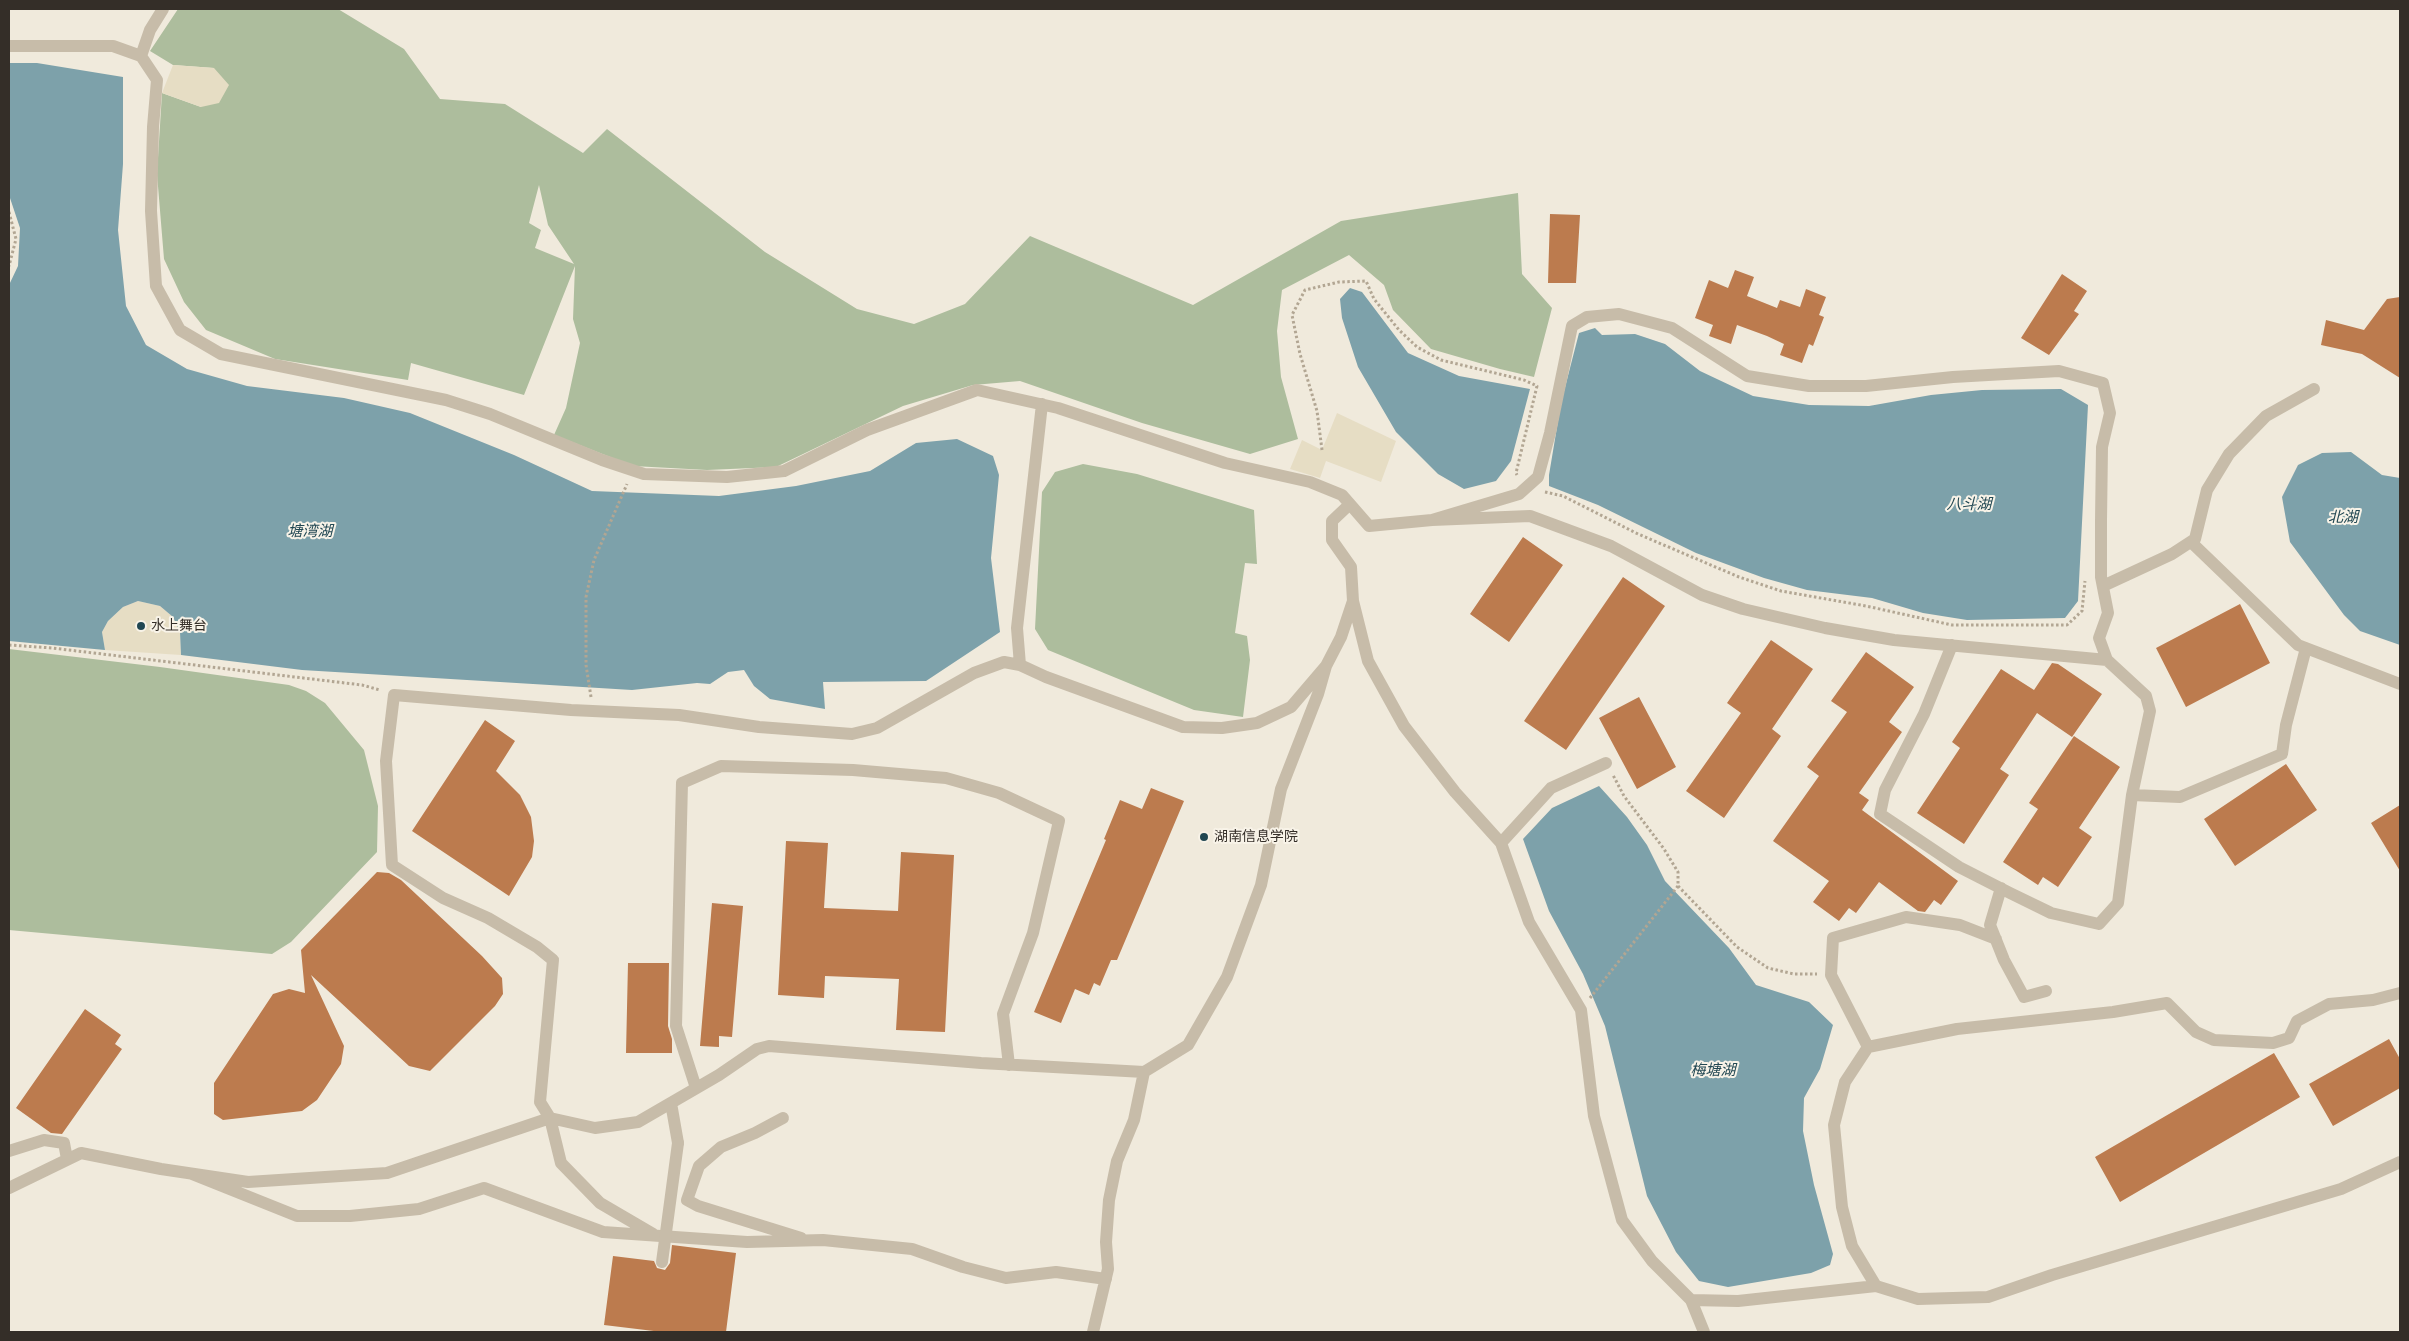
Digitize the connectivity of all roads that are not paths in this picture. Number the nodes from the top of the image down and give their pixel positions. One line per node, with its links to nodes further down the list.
1 (163, 9): 3 (lane)
2 (9, 46): 3 (lane)
3 (141, 56): 5 (lane)
4 (2314, 389): 8 (lane)
5 (1042, 404): 6 (lane); 14 (lane)
6 (1350, 504): 7 (lane); 10 (lane)
7 (1432, 520): 9 (lane); 11 (lane)
8 (2191, 542): 9 (lane); 12 (lane)
9 (2103, 586): 13 (lane)
10 (1353, 601): 15 (lane); 19 (lane)
11 (1952, 645): 13 (lane); 20 (lane)
12 (2306, 648): 16 (lane); 18 (lane)
13 (2107, 660): 18 (lane)
14 (1020, 665): 15 (lane); 29 (lane)
15 (1326, 666): 26 (lane)
16 (2400, 684)
17 (1606, 763): 19 (lane)
18 (2132, 795): 20 (lane)
19 (1501, 842): 41 (lane)
20 (2001, 888): 21 (lane)
21 (1996, 939): 22 (lane); 24 (lane)
22 (2046, 991)
23 (2400, 993): 24 (lane)
24 (1868, 1047): 40 (lane)
25 (1009, 1065): 26 (lane); 27 (lane); 27 (lane)
26 (1144, 1072): 39 (lane)
27 (696, 1088): 28 (lane)
28 (671, 1103): 29 (lane); 38 (lane, bridge)
29 (550, 1118): 34 (lane); 36 (lane)
30 (783, 1118): 37 (lane)
31 (9, 1151): 32 (lane)
32 (67, 1159): 34 (lane); 35 (lane)
33 (2400, 1162): 40 (lane)
34 (192, 1174): 36 (lane)
35 (9, 1188)
36 (656, 1236): 37 (lane)
37 (810, 1241): 39 (lane)
38 (662, 1262)
39 (1106, 1279): 42 (lane)
40 (1876, 1286): 41 (lane)
41 (1691, 1300): 43 (lane)
42 (1093, 1332)
43 (1704, 1332)

